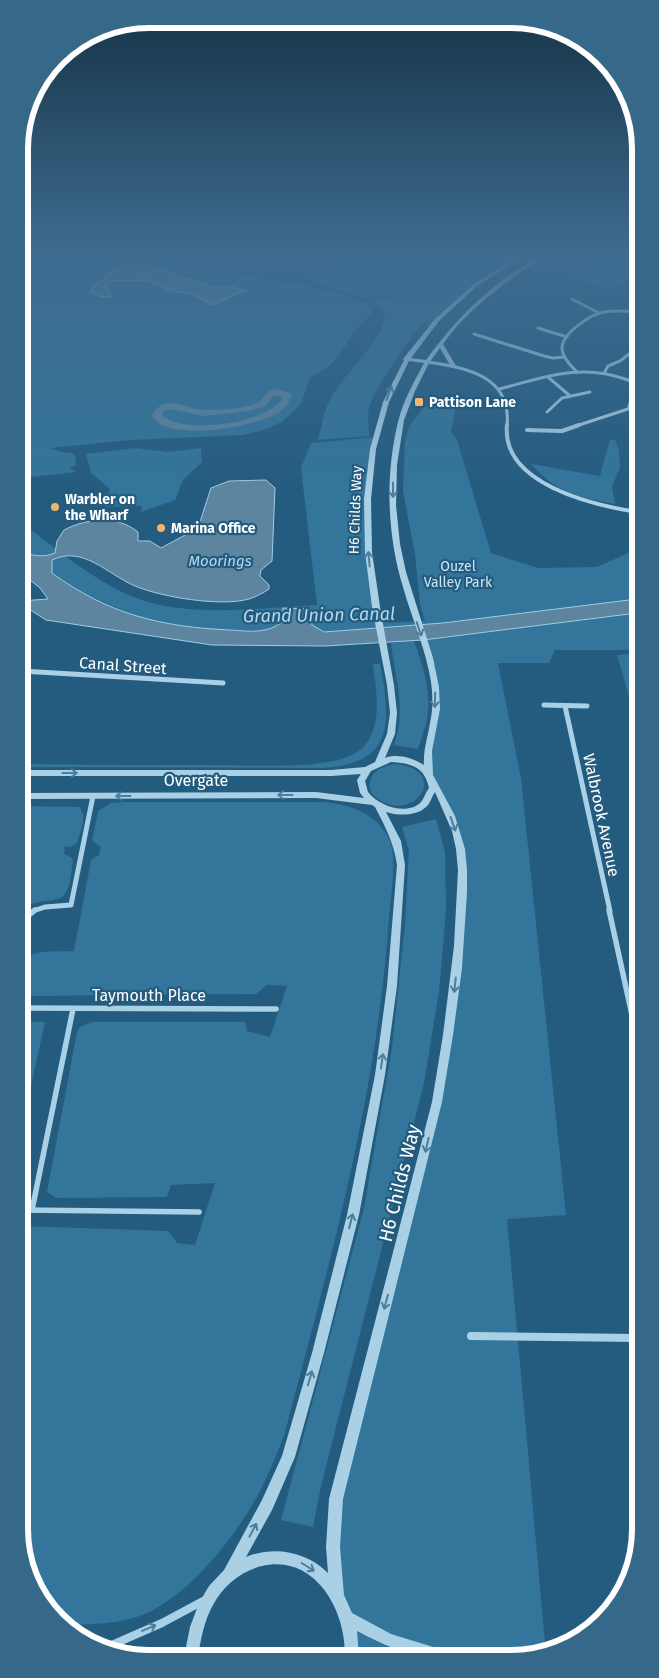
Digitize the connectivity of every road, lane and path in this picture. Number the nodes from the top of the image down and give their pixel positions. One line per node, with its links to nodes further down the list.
1 (424, 333): 10 (street, H6 Childs Way)
2 (449, 333): 7 (street, H6 Childs Way)
3 (555, 333): 6 (street)
4 (571, 333): 6 (street)
5 (474, 334): 9 (street)
6 (567, 337): 9 (street)
7 (441, 344): 11 (street, H6 Childs Way); 12 (street)
8 (632, 352): 14 (street)
9 (565, 357): 13 (street)
10 (406, 359): 11 (street); 24 (street, H6 Childs Way, one-way to 10)
11 (428, 362): 12 (street); 36 (street, H6 Childs Way, one-way to 36)
12 (453, 366): 17 (street)
13 (577, 372): 14 (street); 15 (street)
14 (604, 373): 16 (street)
15 (549, 378): 17 (street); 19 (street)
16 (632, 382)
17 (499, 390): 27 (street)
18 (590, 392): 19 (street)
19 (569, 395): 23 (street)
20 (632, 396): 21 (street)
21 (628, 407): 22 (street); 25 (street)
22 (632, 407)
23 (547, 412)
24 (378, 430): 26 (street, H6 Childs Way)
25 (527, 430)
26 (375, 441): 33 (street, H6 Childs Way, one-way to 26)
27 (632, 511)
28 (28, 671): 29 (street, Canal Street)
29 (223, 683)
30 (544, 705): 31 (street)
31 (565, 706): 32 (street); 44 (street, Walbrook Avenue)
32 (587, 706)
33 (380, 762): 34 (street); 36 (street)
34 (368, 770): 35 (street, Overgate, one-way to 34); 39 (street)
35 (28, 773)
36 (430, 777): 39 (street); 51 (street, H6 Childs Way, one-way to 51)
37 (28, 796): 38 (street, Overgate)
38 (93, 796): 39 (street, Overgate, one-way to 38); 40 (street)
39 (375, 805): 50 (street, one-way to 39)
40 (28, 914)
41 (28, 1008): 42 (street, Taymouth Place)
42 (73, 1009): 43 (street, Taymouth Place); 46 (street)
43 (276, 1009)
44 (631, 1012)
45 (28, 1210): 46 (street)
46 (32, 1210): 47 (street)
47 (199, 1212)
48 (471, 1336): 49 (street)
49 (631, 1338)
50 (230, 1572): 51 (street, one-way to 51); 52 (street)
51 (337, 1594): 53 (street)
52 (208, 1598): 54 (street, one-way to 52); 55 (street)
53 (348, 1619): 56 (street); 57 (street)
54 (112, 1645)
55 (192, 1650)
56 (353, 1650)
57 (422, 1650)

